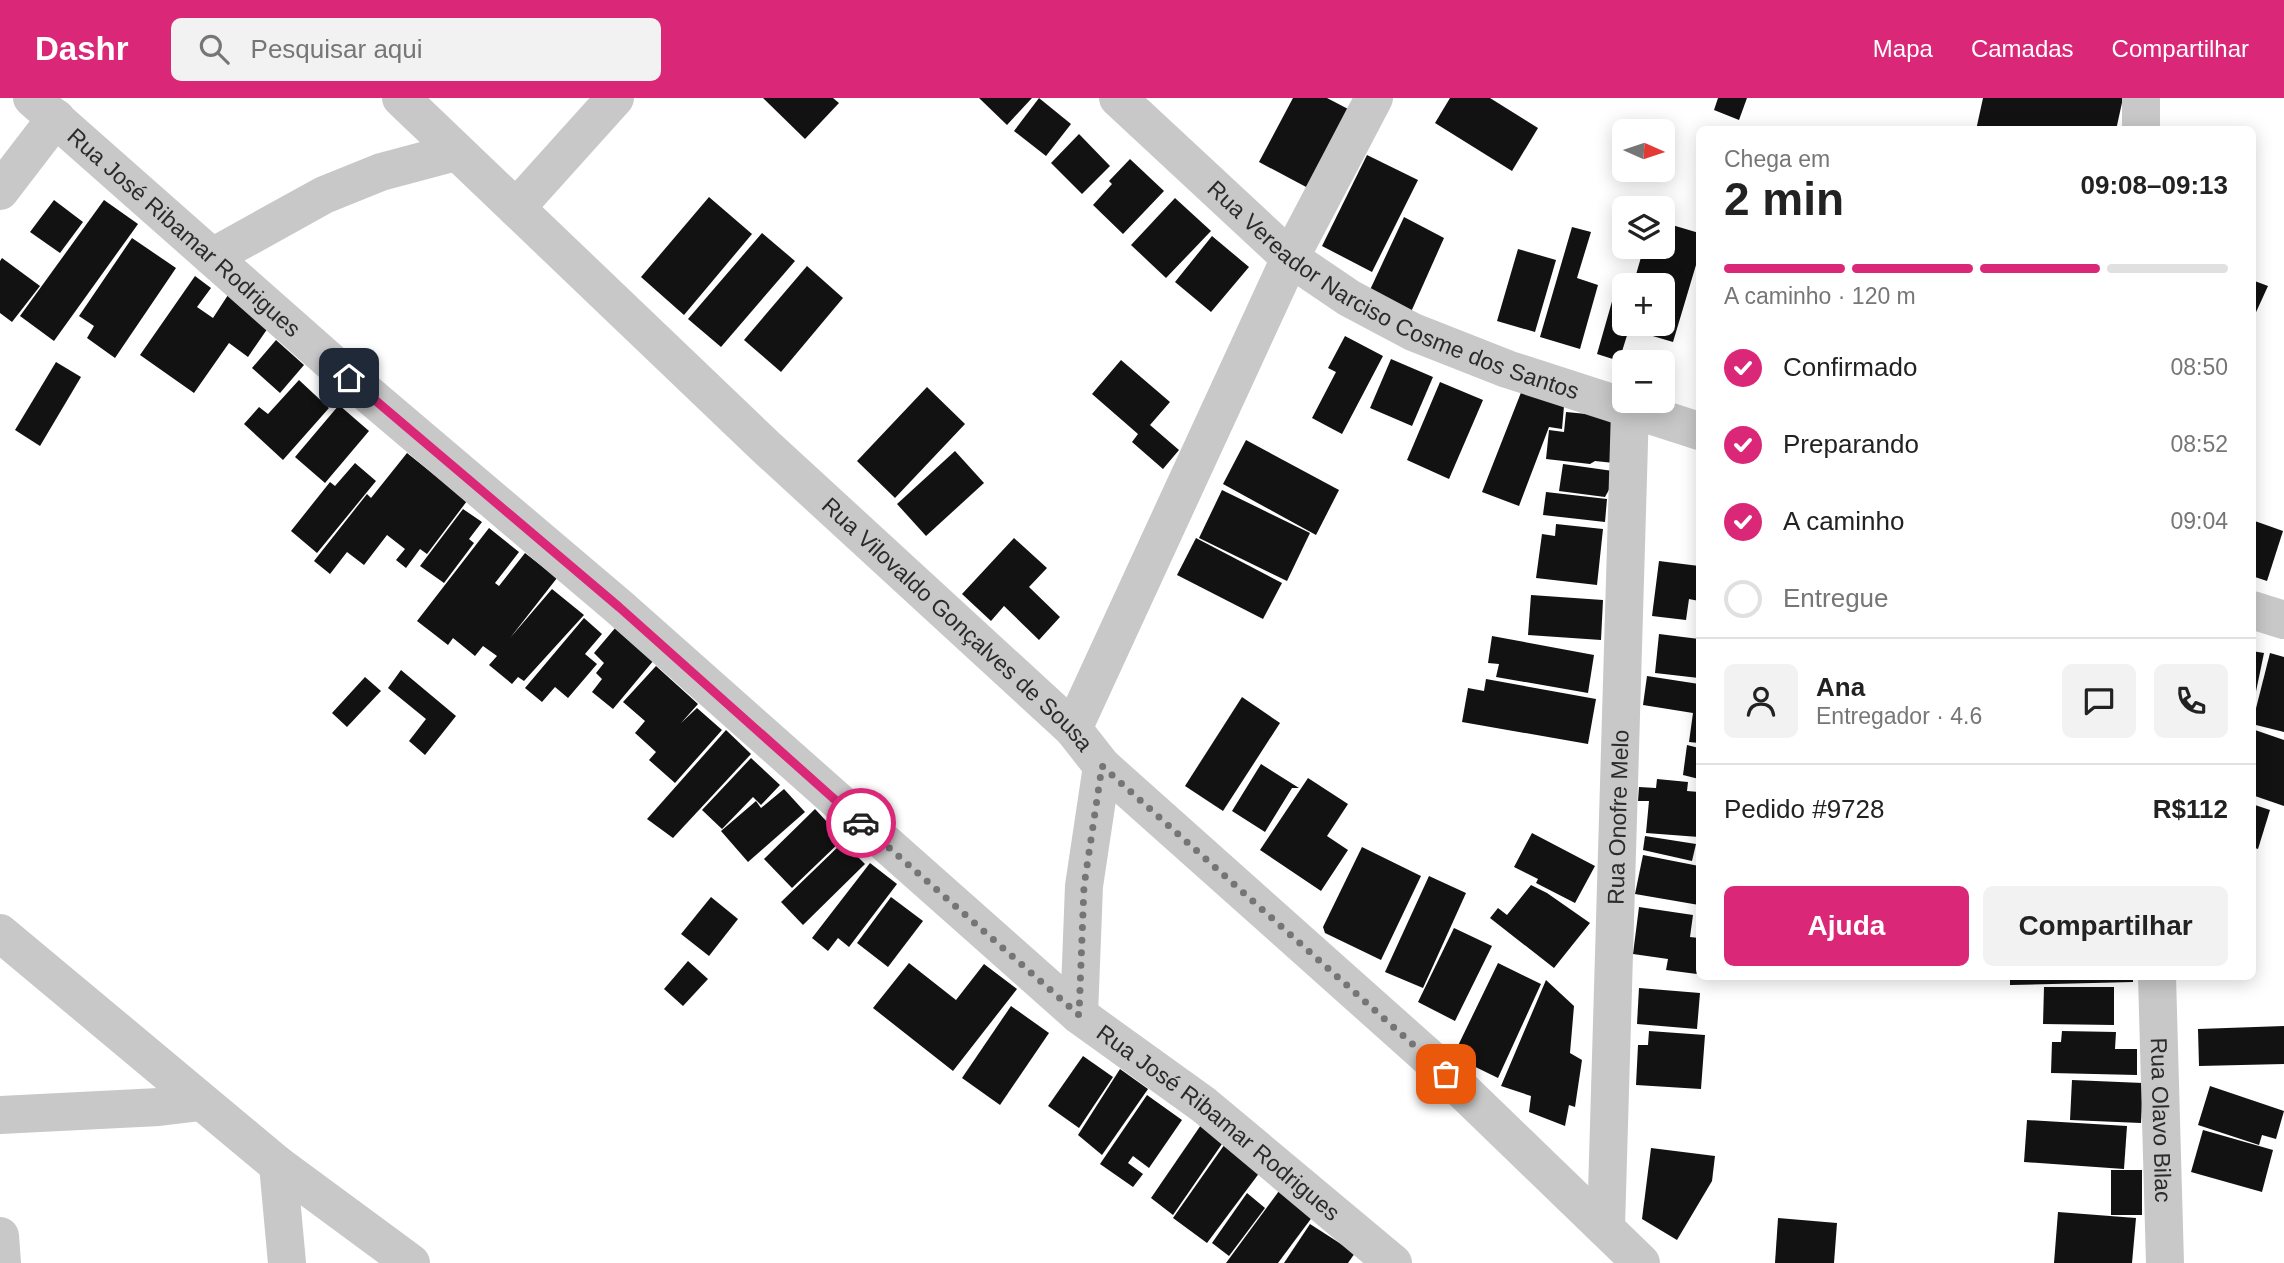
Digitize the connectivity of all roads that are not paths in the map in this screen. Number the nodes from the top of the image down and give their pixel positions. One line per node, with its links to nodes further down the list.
1 (401, 98): 8 (street, Rua Vilovaldo Gonçalves de Sousa)
2 (615, 98): 10 (street)
3 (1118, 98): 12 (street, Rua Vereador Narciso Cosme dos Santos)
4 (1374, 98): 12 (street)
5 (2141, 98): 7 (street)
6 (44, 108): 9 (street); 11 (street, Rua José Ribamar Rodrigues)
7 (2141, 126)
8 (456, 152): 10 (street, Rua Vilovaldo Gonçalves de Sousa); 11 (street)
9 (0, 191)
10 (516, 208): 19 (street, Rua Vilovaldo Gonçalves de Sousa)
11 (212, 257): 23 (street, Rua José Ribamar Rodrigues)
12 (1290, 258): 13 (street, Rua Vereador Narciso Cosme dos Santos); 19 (street)
13 (1612, 403)
14 (1630, 413): 27 (street, Rua Onofre Melo)
15 (1643, 413): 16 (street, Rua Vereador Narciso Cosme dos Santos)
16 (1696, 430)
17 (2256, 611): 18 (street)
18 (2284, 621)
19 (1073, 729): 20 (street, Rua Vilovaldo Gonçalves de Sousa)
20 (1102, 766): 23 (street); 27 (street, Rua Vilovaldo Gonçalves de Sousa)
21 (0, 933): 24 (street)
22 (2157, 980): 34 (street, Rua Olavo Bilac)
23 (1079, 1015): 32 (street, Rua José Ribamar Rodrigues)
24 (201, 1102): 25 (street); 26 (street)
25 (0, 1115)
26 (278, 1165): 30 (street); 31 (street)
27 (1606, 1227): 33 (street, Rua Vilovaldo Gonçalves de Sousa)
28 (0, 1236): 29 (street)
29 (2, 1263)
30 (287, 1263)
31 (411, 1263)
32 (1393, 1263)
33 (1641, 1263)
34 (2165, 1263)

